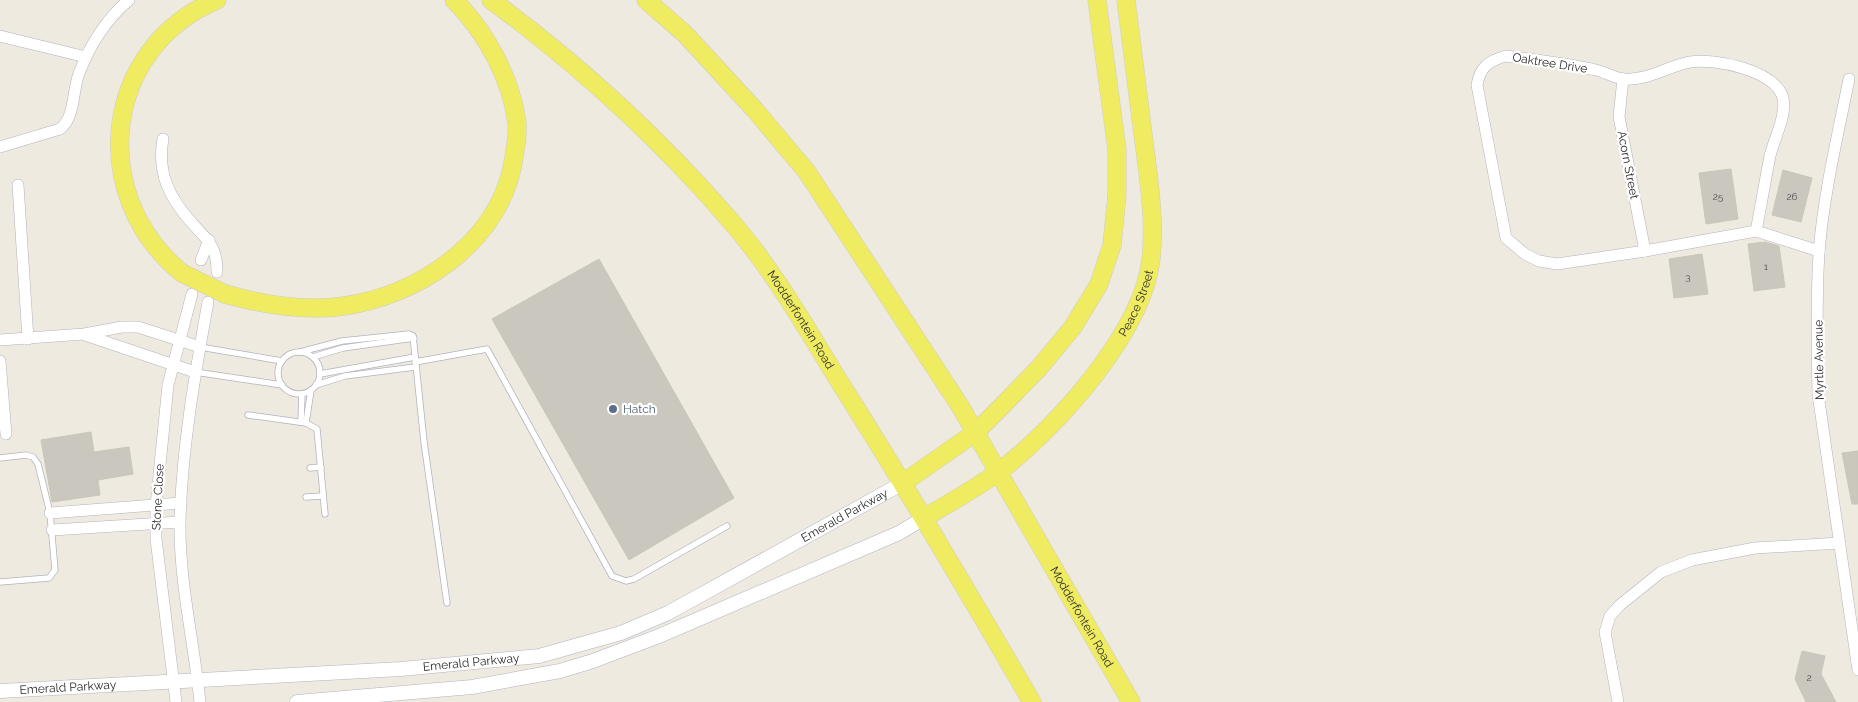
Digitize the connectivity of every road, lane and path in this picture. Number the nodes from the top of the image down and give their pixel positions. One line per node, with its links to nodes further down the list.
1 (129, 0): 9 (street)
2 (218, 0): 3 (main road, bridge)
3 (454, 0)
4 (491, 0): 49 (main road, Modderfontein Road)
5 (646, 0): 43 (main road, Modderfontein Road)
6 (1126, 0): 48 (main road, Peace Street)
7 (1097, 2): 43 (main road)
8 (0, 36): 9 (street)
9 (86, 57): 13 (street)
10 (1624, 79): 15 (street, Oaktree Drive); 17 (street, Acorn Street); 17 (street, Oaktree Drive)
11 (1849, 79): 18 (street, Myrtle Avenue)
12 (163, 139): 16 (street)
13 (0, 147)
14 (18, 185): 26 (street)
15 (1756, 231): 17 (street, Oaktree Drive); 18 (street, Oaktree Drive)
16 (208, 240): 19 (street); 20 (street)
17 (1644, 251)
18 (1819, 251): 61 (street, Myrtle Avenue)
19 (201, 260)
20 (217, 272)
21 (192, 294): 24 (street, Stone Close)
22 (208, 302): 28 (street, Stone Close)
23 (84, 334): 24 (street); 26 (street); 34 (street)
24 (179, 338): 28 (street); 34 (street, Stone Close)
25 (414, 338): 29 (lane); 30 (lane); 33 (lane)
26 (28, 339): 27 (street)
27 (0, 340)
28 (200, 347): 32 (lane); 35 (street, Stone Close)
29 (300, 352): 30 (lane); 32 (lane)
30 (313, 357): 36 (lane)
31 (0, 361): 44 (street)
32 (282, 361): 37 (lane)
33 (415, 362): 36 (lane); 38 (lane); 59 (lane); 63 (lane)
34 (172, 365): 35 (street); 53 (street, Stone Close)
35 (195, 372): 37 (lane); 52 (street, Stone Close)
36 (320, 374): 38 (lane)
37 (282, 385): 40 (lane)
38 (316, 385): 39 (lane)
39 (311, 390): 40 (lane); 42 (lane)
40 (302, 394): 42 (lane)
41 (248, 415): 42 (lane)
42 (304, 422): 46 (lane)
43 (976, 432): 48 (main road, Modderfontein Road); 49 (main road)
44 (6, 434)
45 (0, 458): 54 (lane)
46 (321, 467): 47 (lane); 50 (lane)
47 (310, 468)
48 (999, 472): 56 (main road, Peace Street); 72 (main road, Modderfontein Road)
49 (904, 483): 56 (main road, Modderfontein Road); 65 (street, Emerald Parkway)
50 (323, 496): 51 (lane); 55 (lane)
51 (306, 497)
52 (181, 503): 53 (street); 57 (street, Stone Close)
53 (156, 505): 54 (street); 58 (street, Stone Close)
54 (50, 513): 60 (lane)
55 (325, 514)
56 (924, 518): 70 (street, Emerald Parkway); 71 (main road, Modderfontein Road)
57 (180, 522): 58 (street); 65 (street, Stone Close)
58 (156, 523): 60 (street); 66 (street, Stone Close)
59 (727, 526)
60 (52, 530): 62 (lane)
61 (1840, 543): 64 (street, Myrtle Avenue); 73 (street)
62 (0, 582)
63 (447, 603)
64 (1858, 670)
65 (198, 681): 66 (street, Emerald Parkway); 69 (street, Stone Close)
66 (174, 683): 67 (street, Emerald Parkway); 68 (street, Stone Close)
67 (0, 691)
68 (176, 702)
69 (200, 702)
70 (297, 702)
71 (1032, 702)
72 (1131, 702)
73 (1618, 702)

